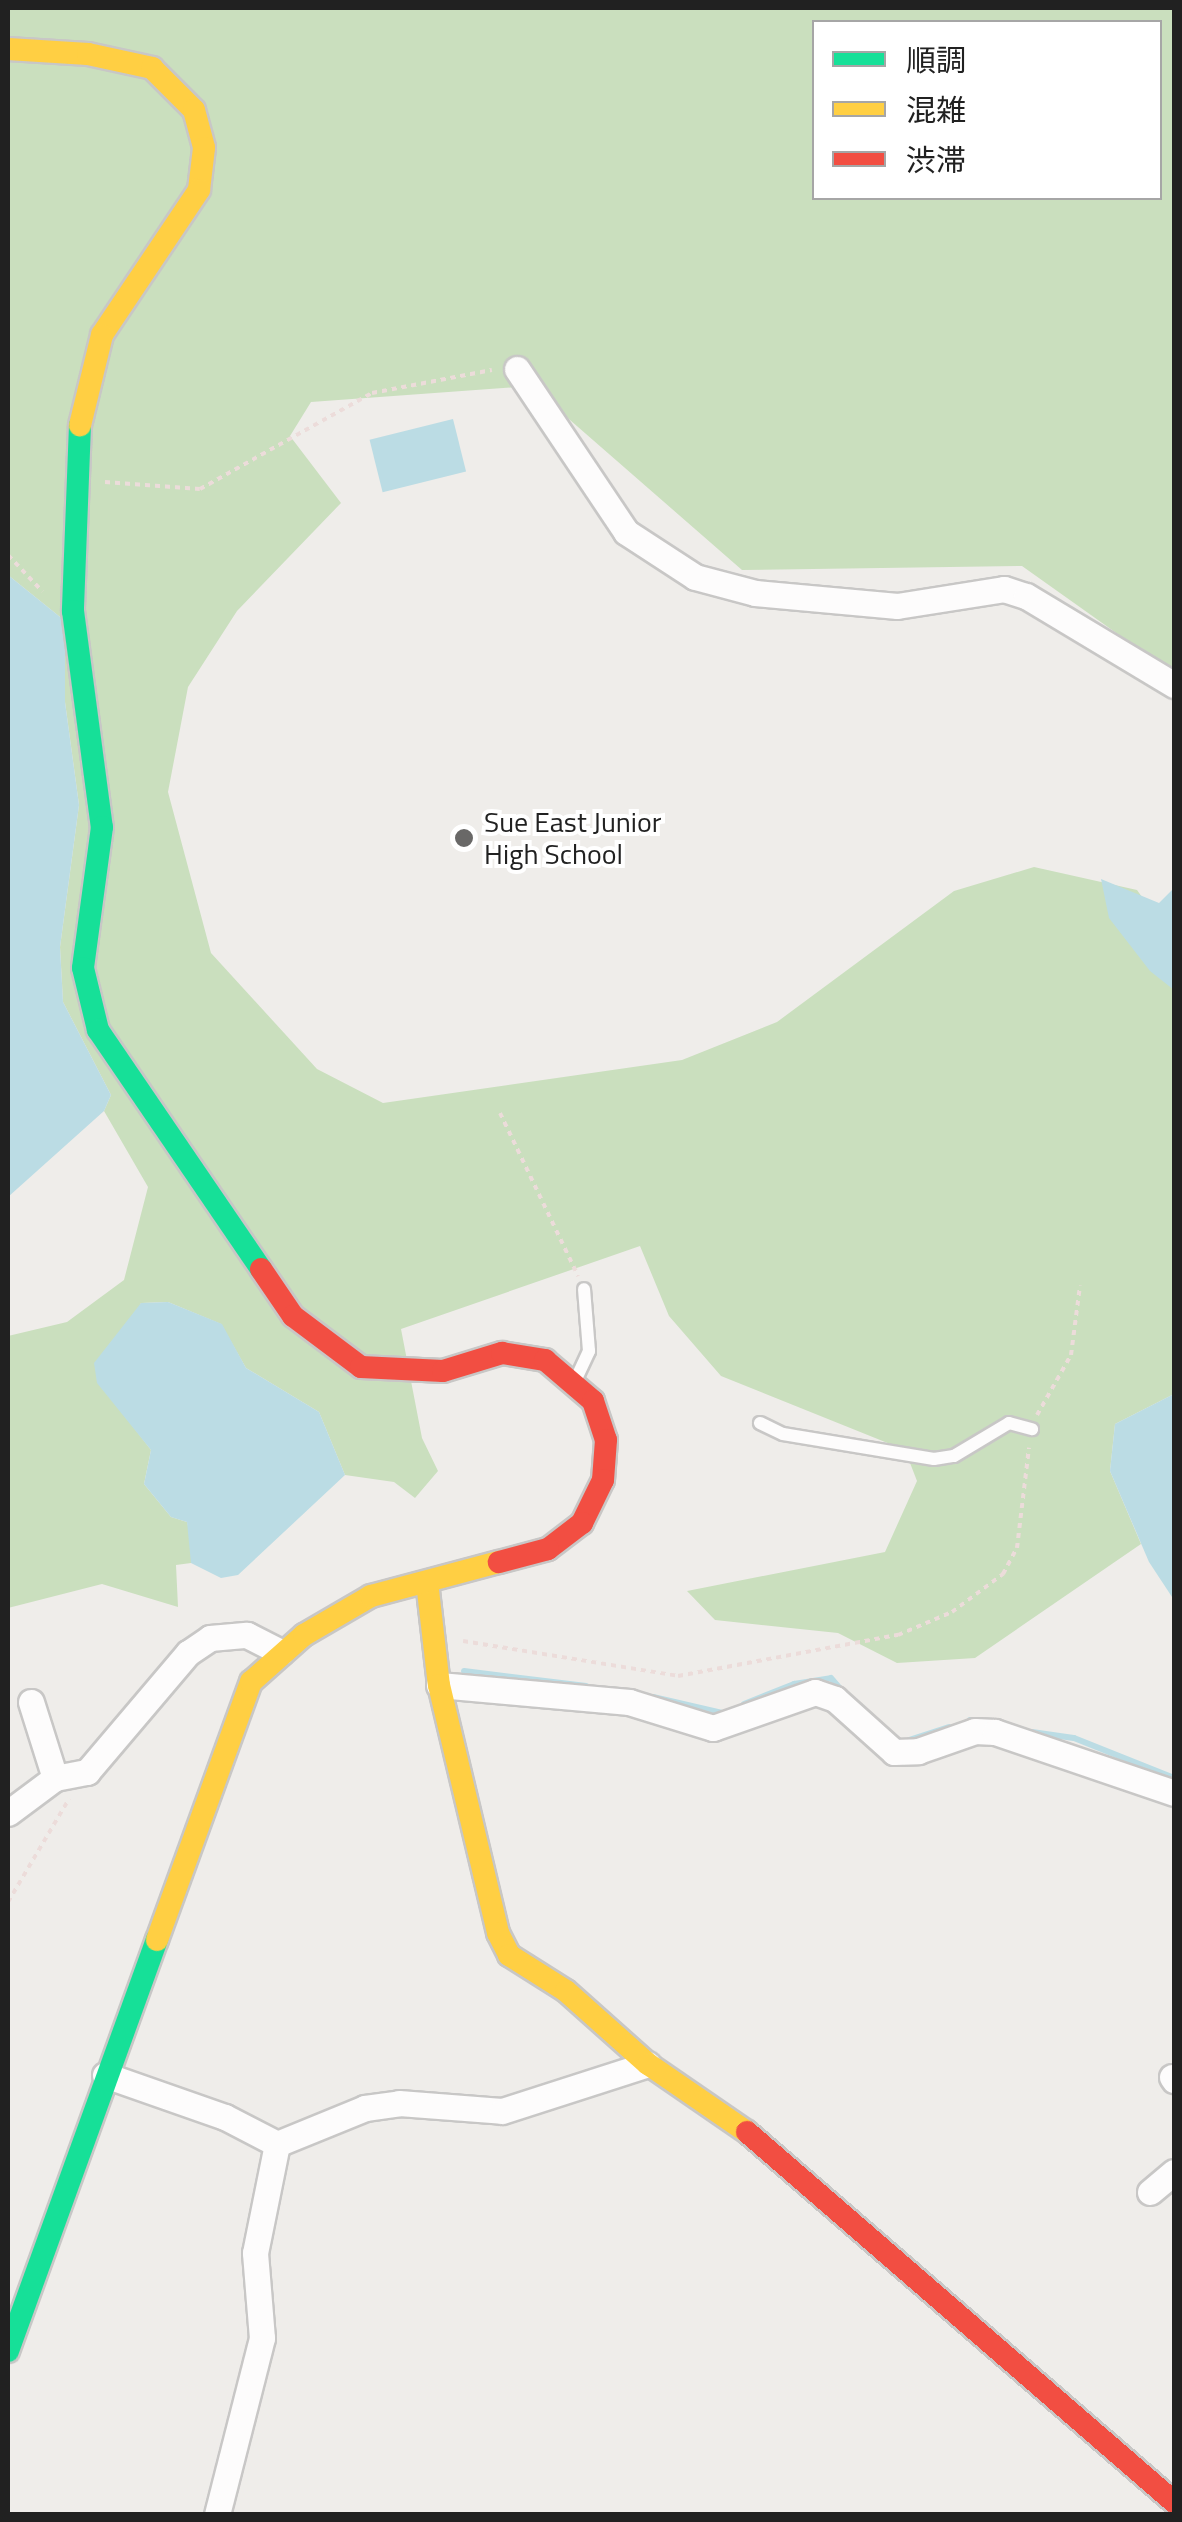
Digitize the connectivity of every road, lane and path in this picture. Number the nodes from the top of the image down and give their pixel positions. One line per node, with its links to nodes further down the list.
1 (8, 48): 3 (street)
2 (517, 369): 3 (path); 6 (street)
3 (74, 480): 5 (street)
4 (8, 556): 5 (path)
5 (73, 598): 10 (street)
6 (1174, 685)
7 (500, 1113): 9 (path)
8 (1080, 1286): 12 (path)
9 (584, 1290): 10 (lane)
10 (574, 1382): 13 (street)
11 (760, 1422): 12 (lane)
12 (1032, 1429): 14 (path)
13 (427, 1582): 14 (street); 15 (street)
14 (433, 1636): 16 (street)
15 (281, 1652): 18 (street); 24 (street)
16 (439, 1685): 20 (street); 23 (street)
17 (32, 1702): 19 (street)
18 (88, 1772): 19 (street); 22 (path)
19 (55, 1778): 21 (street)
20 (1174, 1792)
21 (8, 1813)
22 (8, 1902)
23 (648, 2064): 25 (street); 29 (street)
24 (105, 2075): 25 (street); 28 (street)
25 (277, 2144): 30 (street)
26 (1174, 2172): 27 (street)
27 (1150, 2192)
28 (8, 2351)
29 (1174, 2498)
30 (217, 2514)

